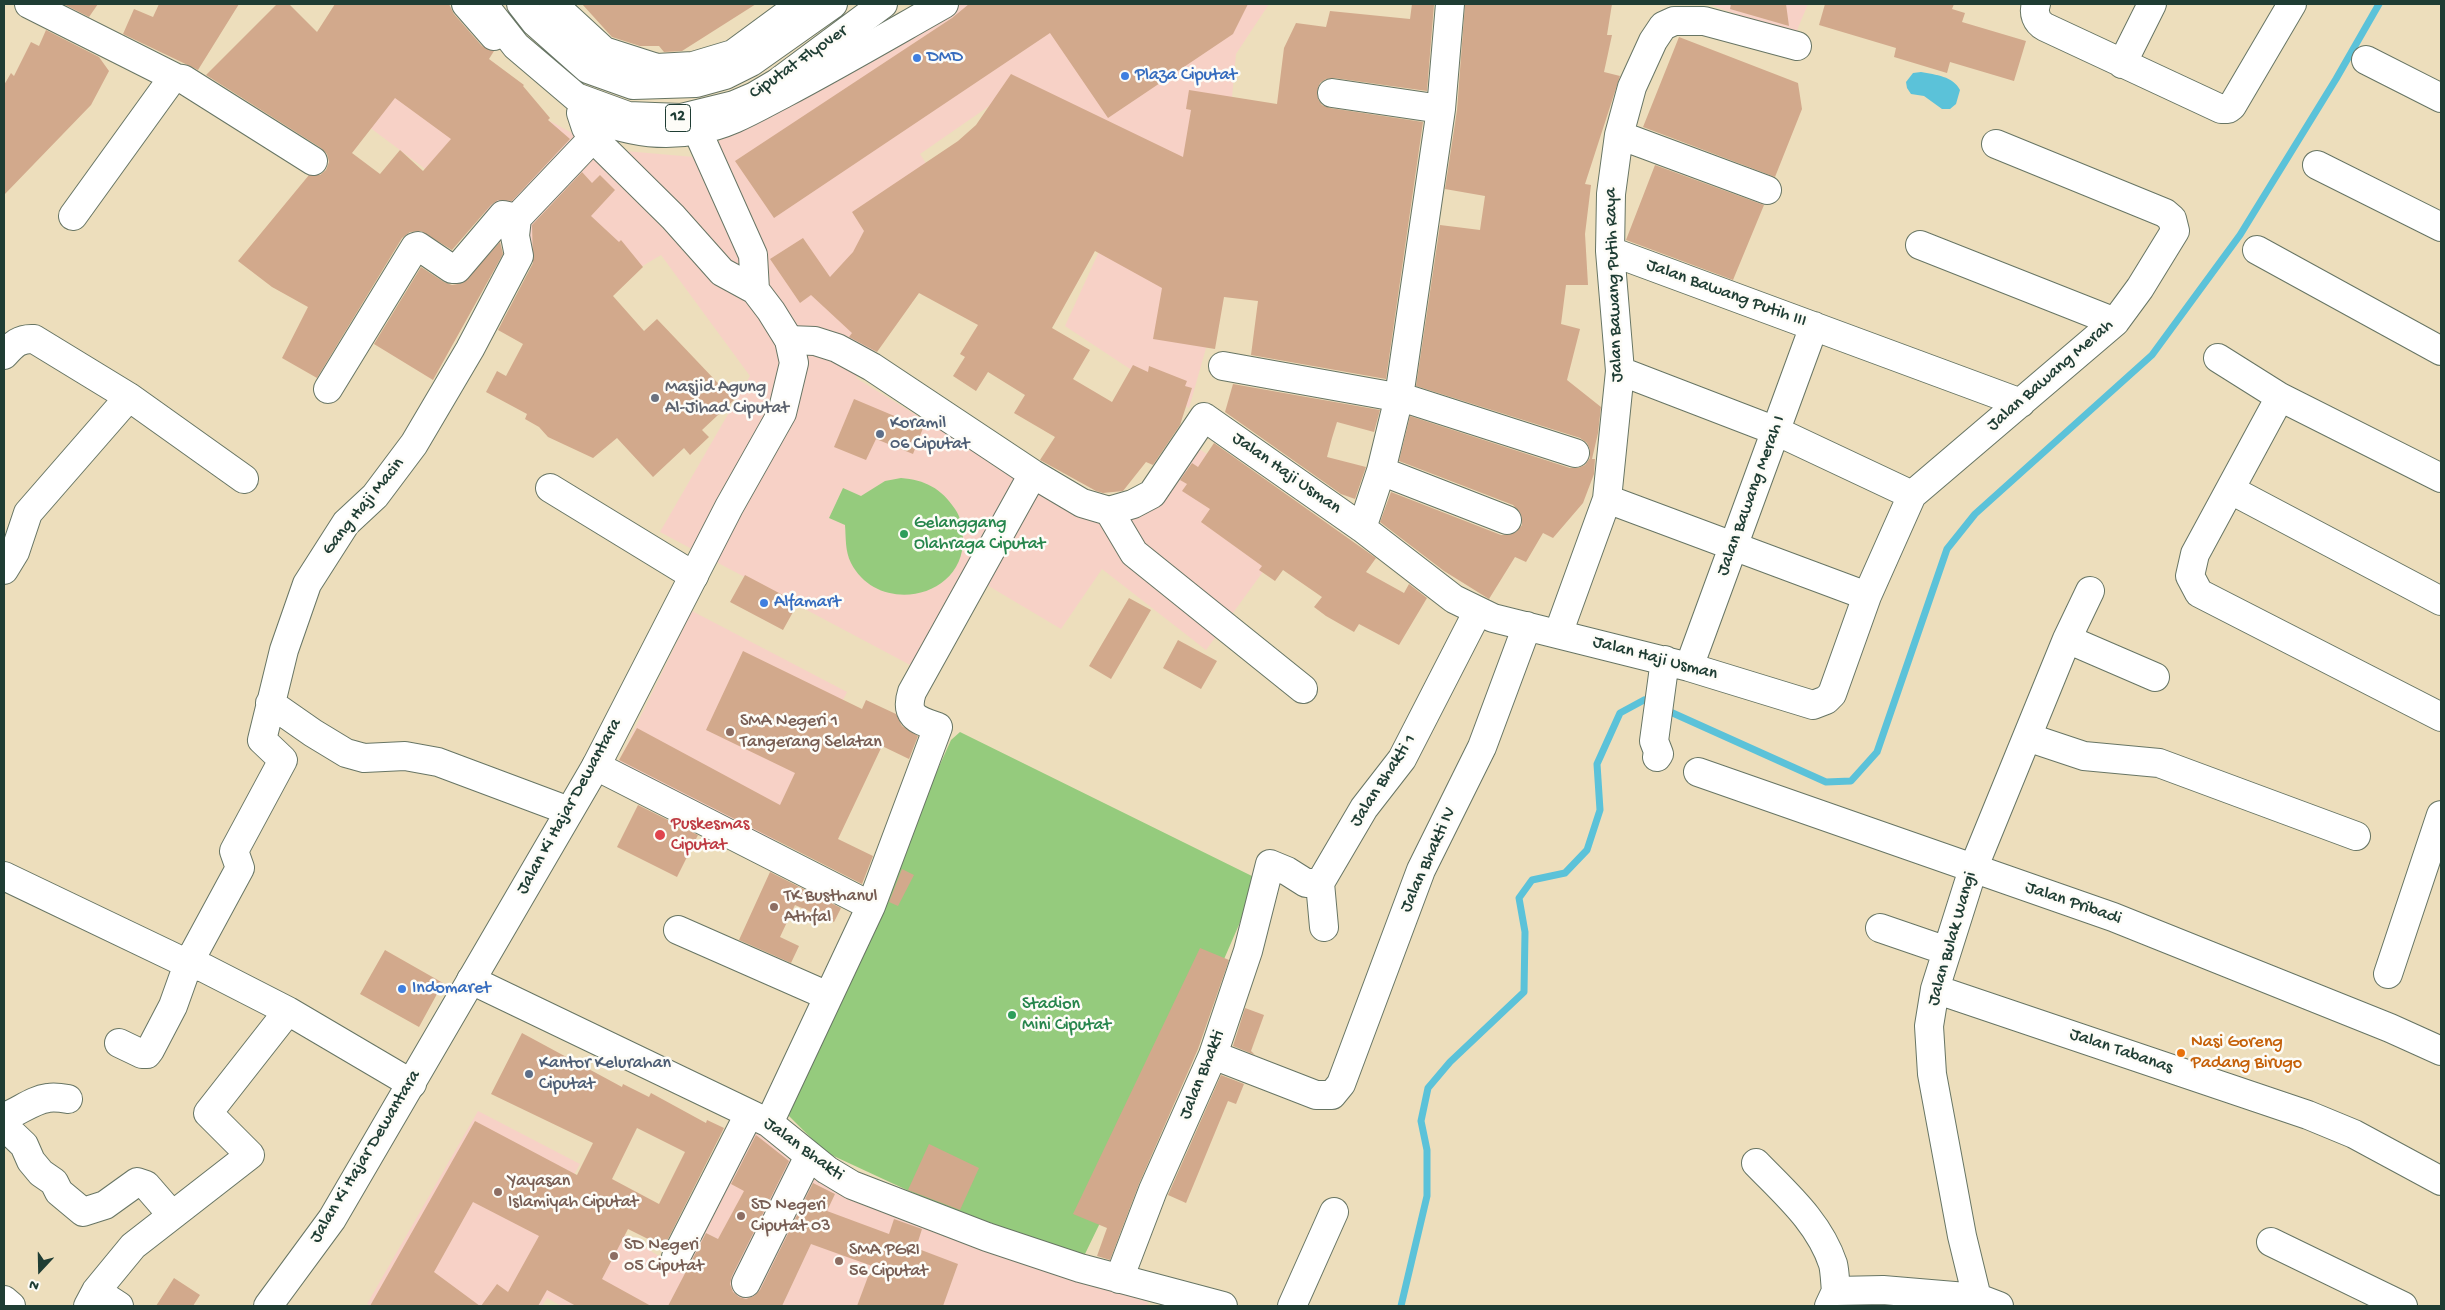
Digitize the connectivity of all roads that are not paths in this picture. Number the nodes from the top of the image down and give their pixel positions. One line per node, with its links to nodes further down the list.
1 (29, 4): 17 (main road)
2 (466, 4): 21 (main road)
3 (483, 4): 8 (main road, Ciputat Flyover / 12)
4 (521, 4): 7 (main road, Ciputat Flyover / 12)
5 (553, 4): 6 (main road)
6 (801, 4)
7 (833, 4)
8 (882, 4)
9 (944, 4): 22 (main road)
10 (1450, 4): 20 (main road)
11 (2036, 4): 16 (main road)
12 (2152, 4): 16 (main road)
13 (2292, 4): 16 (main road)
14 (1797, 46): 23 (main road, Jalan Bawang Putih Raya)
15 (2366, 60): 19 (main road)
16 (2122, 64)
17 (176, 78): 26 (main road); 29 (main road)
18 (1332, 93): 20 (main road)
19 (2441, 98)
20 (1441, 109): 46 (main road)
21 (581, 112): 22 (main road); 24 (main road, Jalan Ki Hajar Dewantara)
22 (697, 130): 35 (main road)
23 (1619, 134): 28 (main road); 34 (main road, Jalan Bawang Putih Raya)
24 (594, 138): 30 (main road); 35 (main road, Jalan Ki Hajar Dewantara)
25 (1996, 144): 36 (main road, Jalan Bawang Merah)
26 (313, 161)
27 (2317, 165): 31 (main road)
28 (1767, 190)
29 (73, 216)
30 (517, 218): 44 (main road); 76 (main road, Gang Haji Macin)
31 (2441, 227)
32 (1920, 245): 36 (main road)
33 (2257, 250): 39 (main road)
34 (1610, 251): 37 (main road, Jalan Bawang Putih III); 43 (main road, Jalan Bawang Putih Raya)
35 (754, 290): 38 (main road, Jalan Ki Hajar Dewantara)
36 (2115, 322): 48 (main road, Jalan Bawang Merah)
37 (1814, 326): 48 (main road, Jalan Bawang Putih III); 49 (main road, Jalan Bawang Merah I)
38 (789, 340): 52 (main road); 64 (main road, Jalan Ki Hajar Dewantara)
39 (2441, 351)
40 (4, 355): 45 (main road)
41 (2218, 358): 47 (main road)
42 (1223, 366): 46 (main road)
43 (1620, 371): 49 (main road); 58 (main road, Jalan Bawang Putih Raya)
44 (328, 389)
45 (129, 397): 54 (main road); 63 (main road)
46 (1398, 397): 50 (main road); 51 (main road)
47 (2280, 397): 53 (main road); 56 (main road)
48 (2021, 403): 57 (main road, Jalan Bawang Merah)
49 (1776, 431): 57 (main road); 62 (main road, Jalan Bawang Merah I)
50 (1575, 453)
51 (1381, 471): 60 (main road); 61 (main road)
52 (1033, 474): 59 (main road); 88 (main road)
53 (2441, 478)
54 (244, 479)
55 (550, 488): 64 (main road)
56 (2231, 490): 67 (main road); 77 (main road)
57 (1912, 496): 66 (main road, Jalan Bawang Merah)
58 (1607, 498): 62 (main road); 70 (main road, Jalan Bawang Putih Raya)
59 (1109, 511): 61 (main road, Jalan Haji Usman); 74 (main road)
60 (1507, 520)
61 (1362, 528): 68 (main road, Jalan Haji Usman)
62 (1734, 546): 66 (main road); 72 (main road, Jalan Bawang Merah I)
63 (4, 570)
64 (694, 576): 80 (main road, Jalan Ki Hajar Dewantara)
65 (2090, 591): 71 (main road, Jalan Bulak Wangi)
66 (1867, 596): 75 (main road, Jalan Bawang Merah)
67 (2441, 601)
68 (1478, 611): 69 (main road, Jalan Haji Usman); 87 (main road, Jalan Bhakti 1)
69 (1527, 626): 70 (main road, Jalan Haji Usman); 101 (main road, Jalan Bhakti IV)
70 (1558, 634): 72 (main road, Jalan Haji Usman)
71 (2067, 639): 73 (main road); 78 (main road, Jalan Bulak Wangi)
72 (1677, 663): 75 (main road, Jalan Haji Usman); 79 (main road)
73 (2155, 677)
74 (1303, 689)
75 (1832, 694)
76 (270, 703): 82 (main road); 93 (main road, Gang Haji Macin)
77 (2441, 717)
78 (2027, 737): 84 (main road); 85 (main road, Jalan Bulak Wangi)
79 (1657, 758)
80 (596, 766): 82 (main road, Jalan Ki Hajar Dewantara); 88 (main road)
81 (1698, 772): 85 (main road, Jalan Pribadi)
82 (569, 811): 95 (main road, Jalan Ki Hajar Dewantara)
83 (2441, 815): 94 (main road)
84 (2356, 836)
85 (1973, 869): 92 (main road, Jalan Bulak Wangi); 100 (main road, Jalan Pribadi)
86 (4, 876): 93 (main road)
87 (1320, 883): 89 (main road); 101 (main road, Jalan Bhakti)
88 (870, 906): 97 (main road)
89 (1324, 927)
90 (1880, 928): 92 (main road)
91 (678, 930): 97 (main road)
92 (1947, 951): 96 (main road, Jalan Bulak Wangi)
93 (188, 964): 98 (main road); 99 (main road)
94 (2388, 974)
95 (470, 980): 102 (main road, Jalan Ki Hajar Dewantara); 105 (main road, Jalan Bhakti)
96 (1935, 989): 109 (main road, Jalan Tabanas); 120 (main road, Jalan Bulak Wangi)
97 (828, 996): 105 (main road)
98 (288, 1011): 102 (main road); 111 (main road)
99 (119, 1043)
100 (2441, 1051)
101 (1213, 1055): 114 (main road, Jalan Bhakti)
102 (412, 1084): 123 (main road, Jalan Ki Hajar Dewantara)
103 (68, 1099): 104 (main road)
104 (4, 1117)
105 (759, 1118): 107 (main road, Jalan Bhakti); 113 (main road)
106 (4, 1126): 111 (main road)
107 (809, 1156): 114 (main road, Jalan Bhakti); 115 (main road)
108 (1756, 1163): 118 (main road)
109 (2441, 1180)
110 (1334, 1212): 125 (main road)
111 (172, 1215): 116 (main road)
112 (2271, 1242): 126 (main road)
113 (676, 1256)
114 (1119, 1279): 117 (main road, Jalan Bhakti)
115 (746, 1283)
116 (92, 1299): 122 (main road)
117 (1164, 1299): 124 (main road, Jalan Bhakti)
118 (1832, 1299): 120 (main road)
119 (4, 1300): 121 (main road)
120 (1985, 1303)
121 (11, 1306)
122 (119, 1306)
123 (268, 1306)
124 (1223, 1306)
125 (1292, 1306)
126 (2403, 1306)

